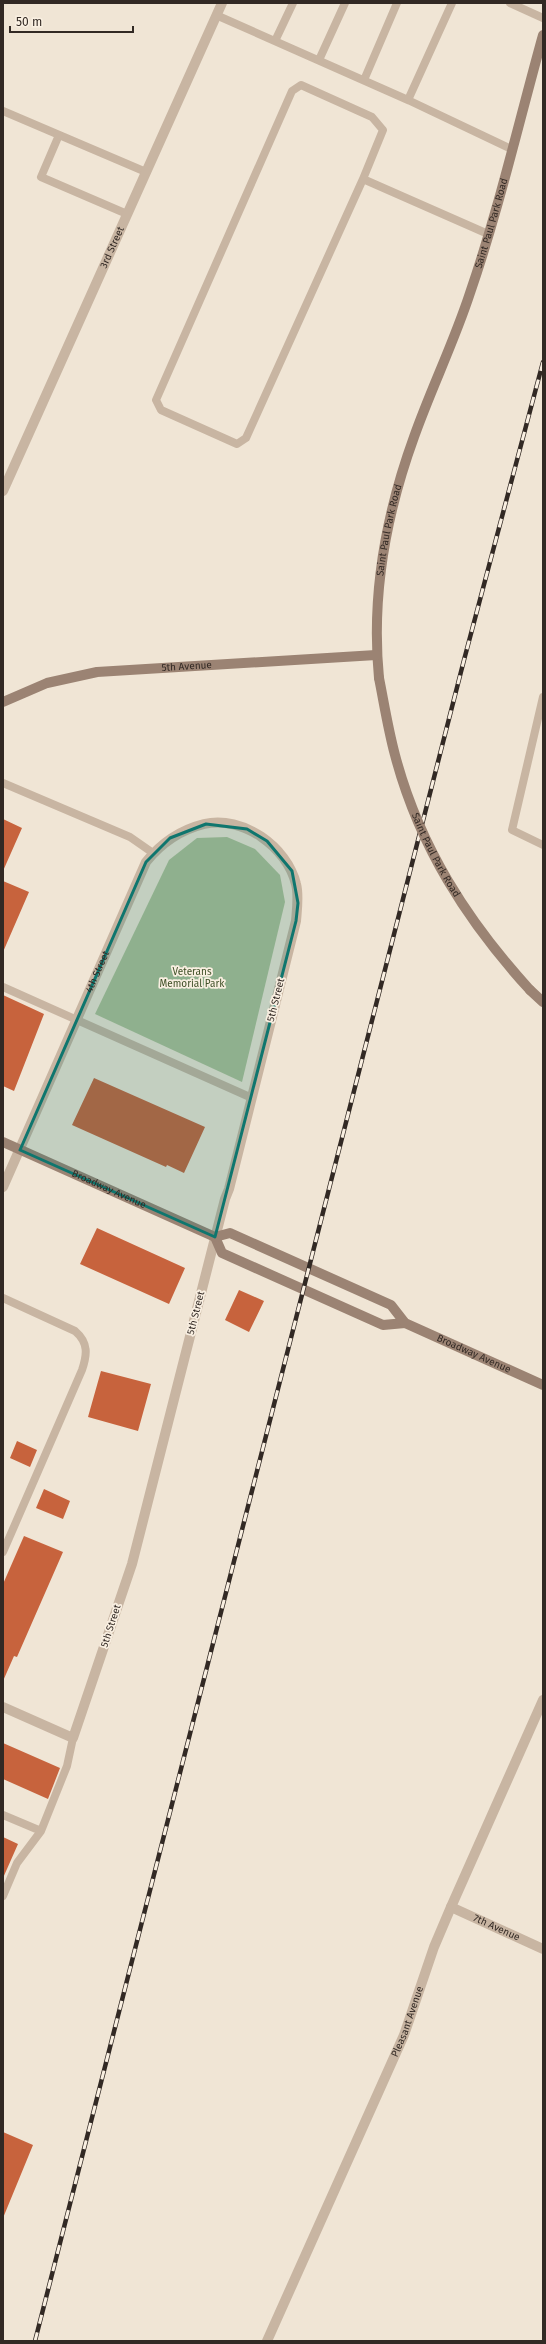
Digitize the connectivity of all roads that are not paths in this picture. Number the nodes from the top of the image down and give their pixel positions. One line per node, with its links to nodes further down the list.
1 (222, 3): 7 (street, 3rd Street)
2 (293, 3): 10 (lane)
3 (345, 3): 11 (lane)
4 (397, 3): 12 (lane)
5 (452, 3): 13 (lane)
6 (510, 3): 8 (lane)
7 (216, 15): 10 (lane); 17 (street, 3rd Street)
8 (543, 18)
9 (543, 35): 16 (street, Saint Paul Park Road)
10 (276, 41): 11 (lane)
11 (319, 60): 12 (lane)
12 (364, 80): 13 (lane)
13 (408, 100): 16 (lane)
14 (3, 111): 15 (lane)
15 (59, 135): 17 (lane); 19 (lane)
16 (511, 149): 20 (street, Saint Paul Park Road)
17 (146, 172): 19 (street, 3rd Street)
18 (363, 179): 18 (lane); 20 (lane)
19 (127, 214): 21 (street, 3rd Street)
20 (488, 234): 22 (street, Saint Paul Park Road)
21 (3, 491)
22 (376, 655): 24 (street, 5th Avenue); 30 (street, Saint Paul Park Road, bridge)
23 (543, 697): 27 (lane)
24 (3, 702)
25 (3, 783): 28 (lane)
26 (247, 829): 28 (street, 4th Street); 32 (street, 5th Street)
27 (543, 845)
28 (153, 853): 31 (street, 4th Street)
29 (3, 987): 31 (lane)
30 (543, 1002)
31 (78, 1019): 32 (lane); 34 (street, 4th Street)
32 (252, 1098): 36 (street, 5th Street)
33 (3, 1142): 34 (street, Broadway Avenue)
34 (20, 1150): 35 (street, 4th Street); 36 (street, Broadway Avenue)
35 (3, 1187)
36 (215, 1237): 38 (street, Broadway Avenue); 38 (street, Broadway Avenue); 43 (street, 5th Street)
37 (3, 1298): 40 (lane)
38 (405, 1323): 39 (street, Broadway Avenue)
39 (543, 1385)
40 (3, 1552)
41 (543, 1700): 47 (street, Pleasant Avenue)
42 (3, 1707): 43 (street)
43 (74, 1738): 45 (lane)
44 (3, 1815): 45 (lane)
45 (41, 1831): 46 (lane)
46 (3, 1896)
47 (451, 1907): 48 (street, 7th Avenue); 49 (street, Pleasant Avenue)
48 (543, 1949)
49 (267, 2341)

